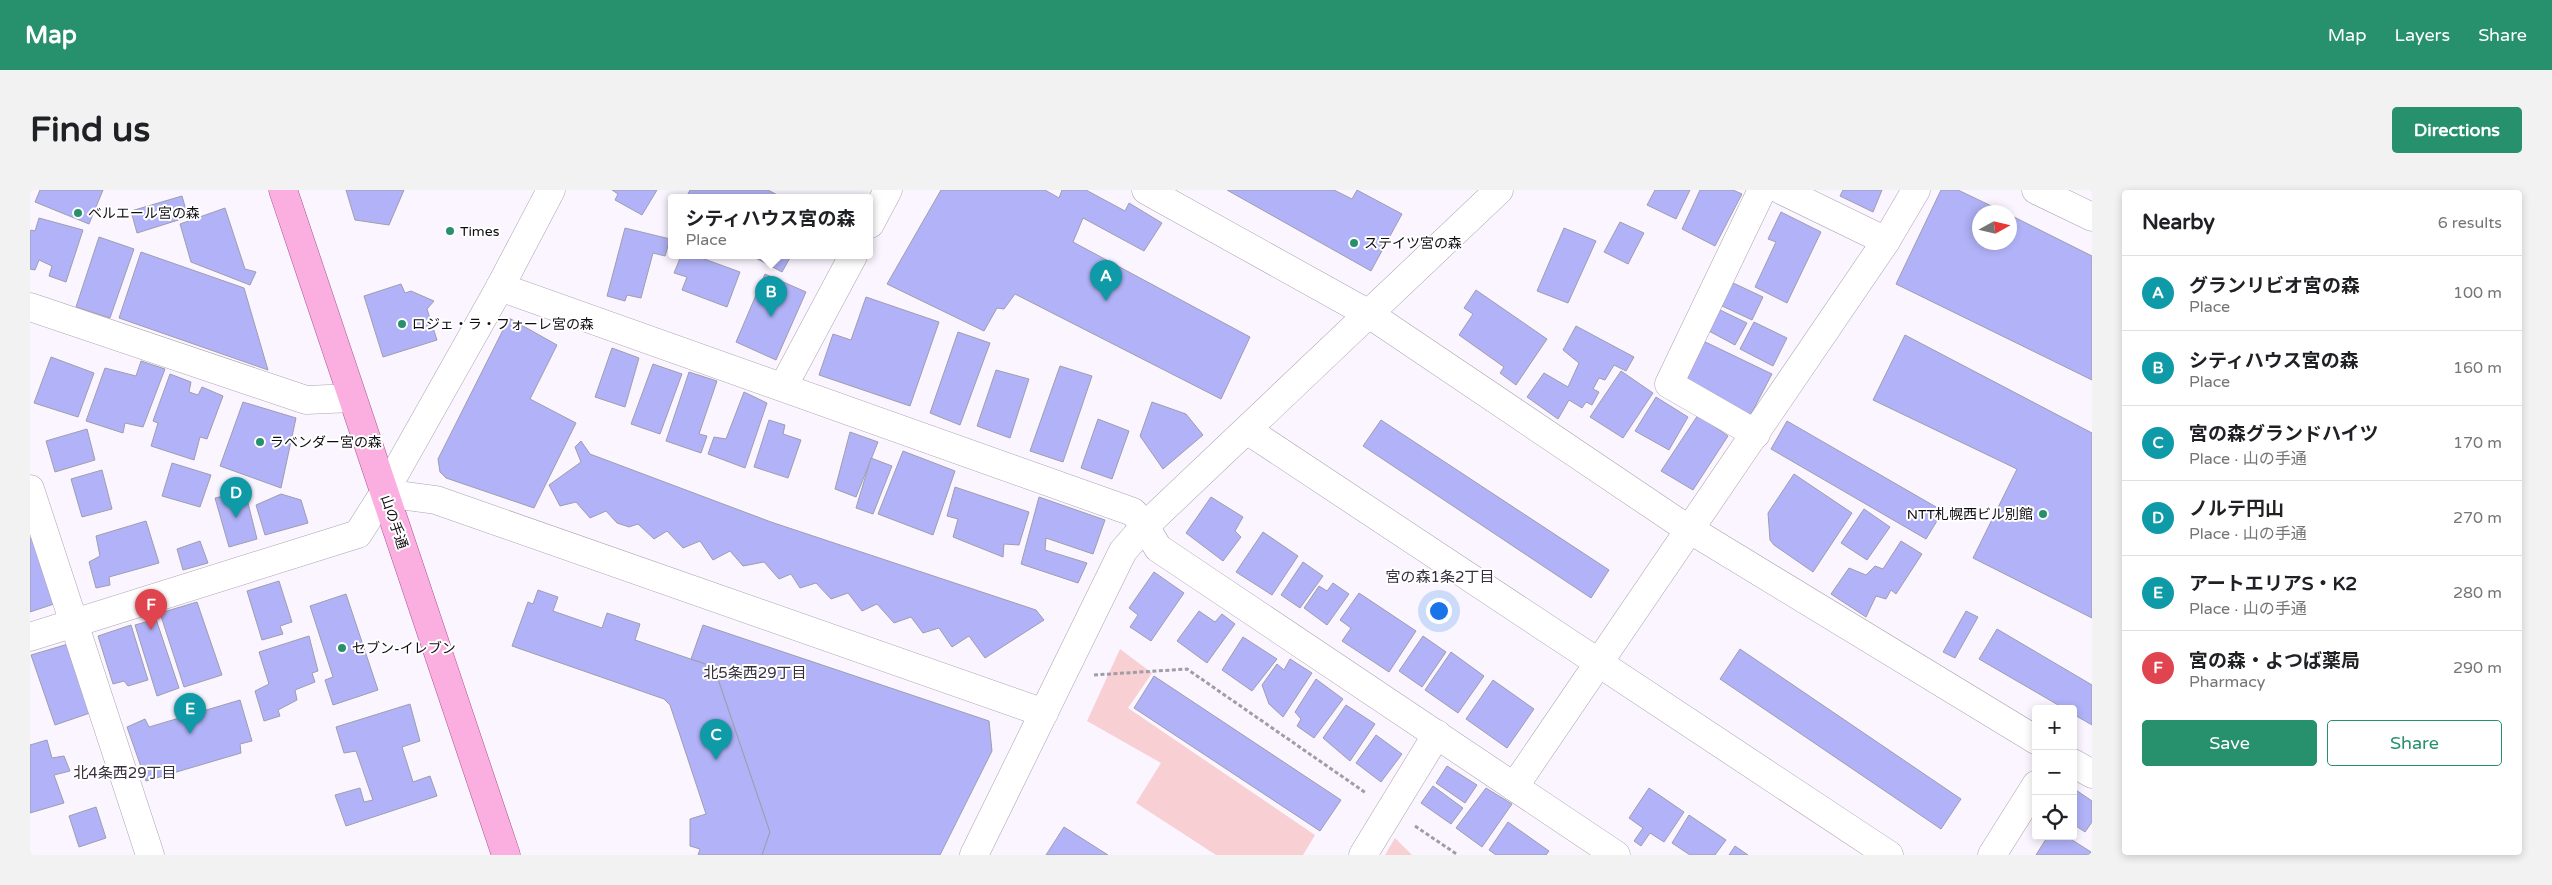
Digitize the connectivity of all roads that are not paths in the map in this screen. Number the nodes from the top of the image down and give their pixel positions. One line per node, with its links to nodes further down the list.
1 (283, 190): 18 (main road, 山の手通)
2 (551, 190): 14 (street)
3 (888, 190): 11 (street)
4 (1146, 190): 16 (street)
5 (1499, 190): 16 (street)
6 (1762, 190): 20 (street)
7 (1780, 190): 12 (street)
8 (1916, 190): 12 (street)
9 (2036, 190): 10 (street)
10 (2092, 217)
11 (873, 218)
12 (1886, 241): 20 (street)
13 (851, 259): 17 (street)
14 (500, 287): 17 (street); 22 (street)
15 (31, 310): 18 (street)
16 (1369, 314): 19 (street); 24 (street)
17 (783, 387): 23 (street)
18 (352, 398): 22 (main road, 山の手通)
19 (1247, 430): 23 (street); 27 (street)
20 (1756, 434): 24 (street)
21 (30, 489): 25 (street)
22 (384, 493): 25 (street); 28 (street); 36 (main road, 山の手通)
23 (1145, 526): 28 (street); 29 (street)
24 (1691, 530): 27 (street); 30 (street)
25 (75, 623): 26 (street); 35 (street)
26 (30, 637)
27 (1600, 663): 33 (street); 40 (street)
28 (1044, 713): 37 (street)
29 (1436, 734): 33 (street); 38 (street)
30 (2032, 738)
31 (2077, 765): 32 (street)
32 (2092, 774)
33 (1514, 787): 39 (street)
34 (2032, 792): 41 (street)
35 (150, 855)
36 (506, 855)
37 (974, 855)
38 (1363, 855)
39 (1616, 855)
40 (1889, 855)
41 (1992, 855)

